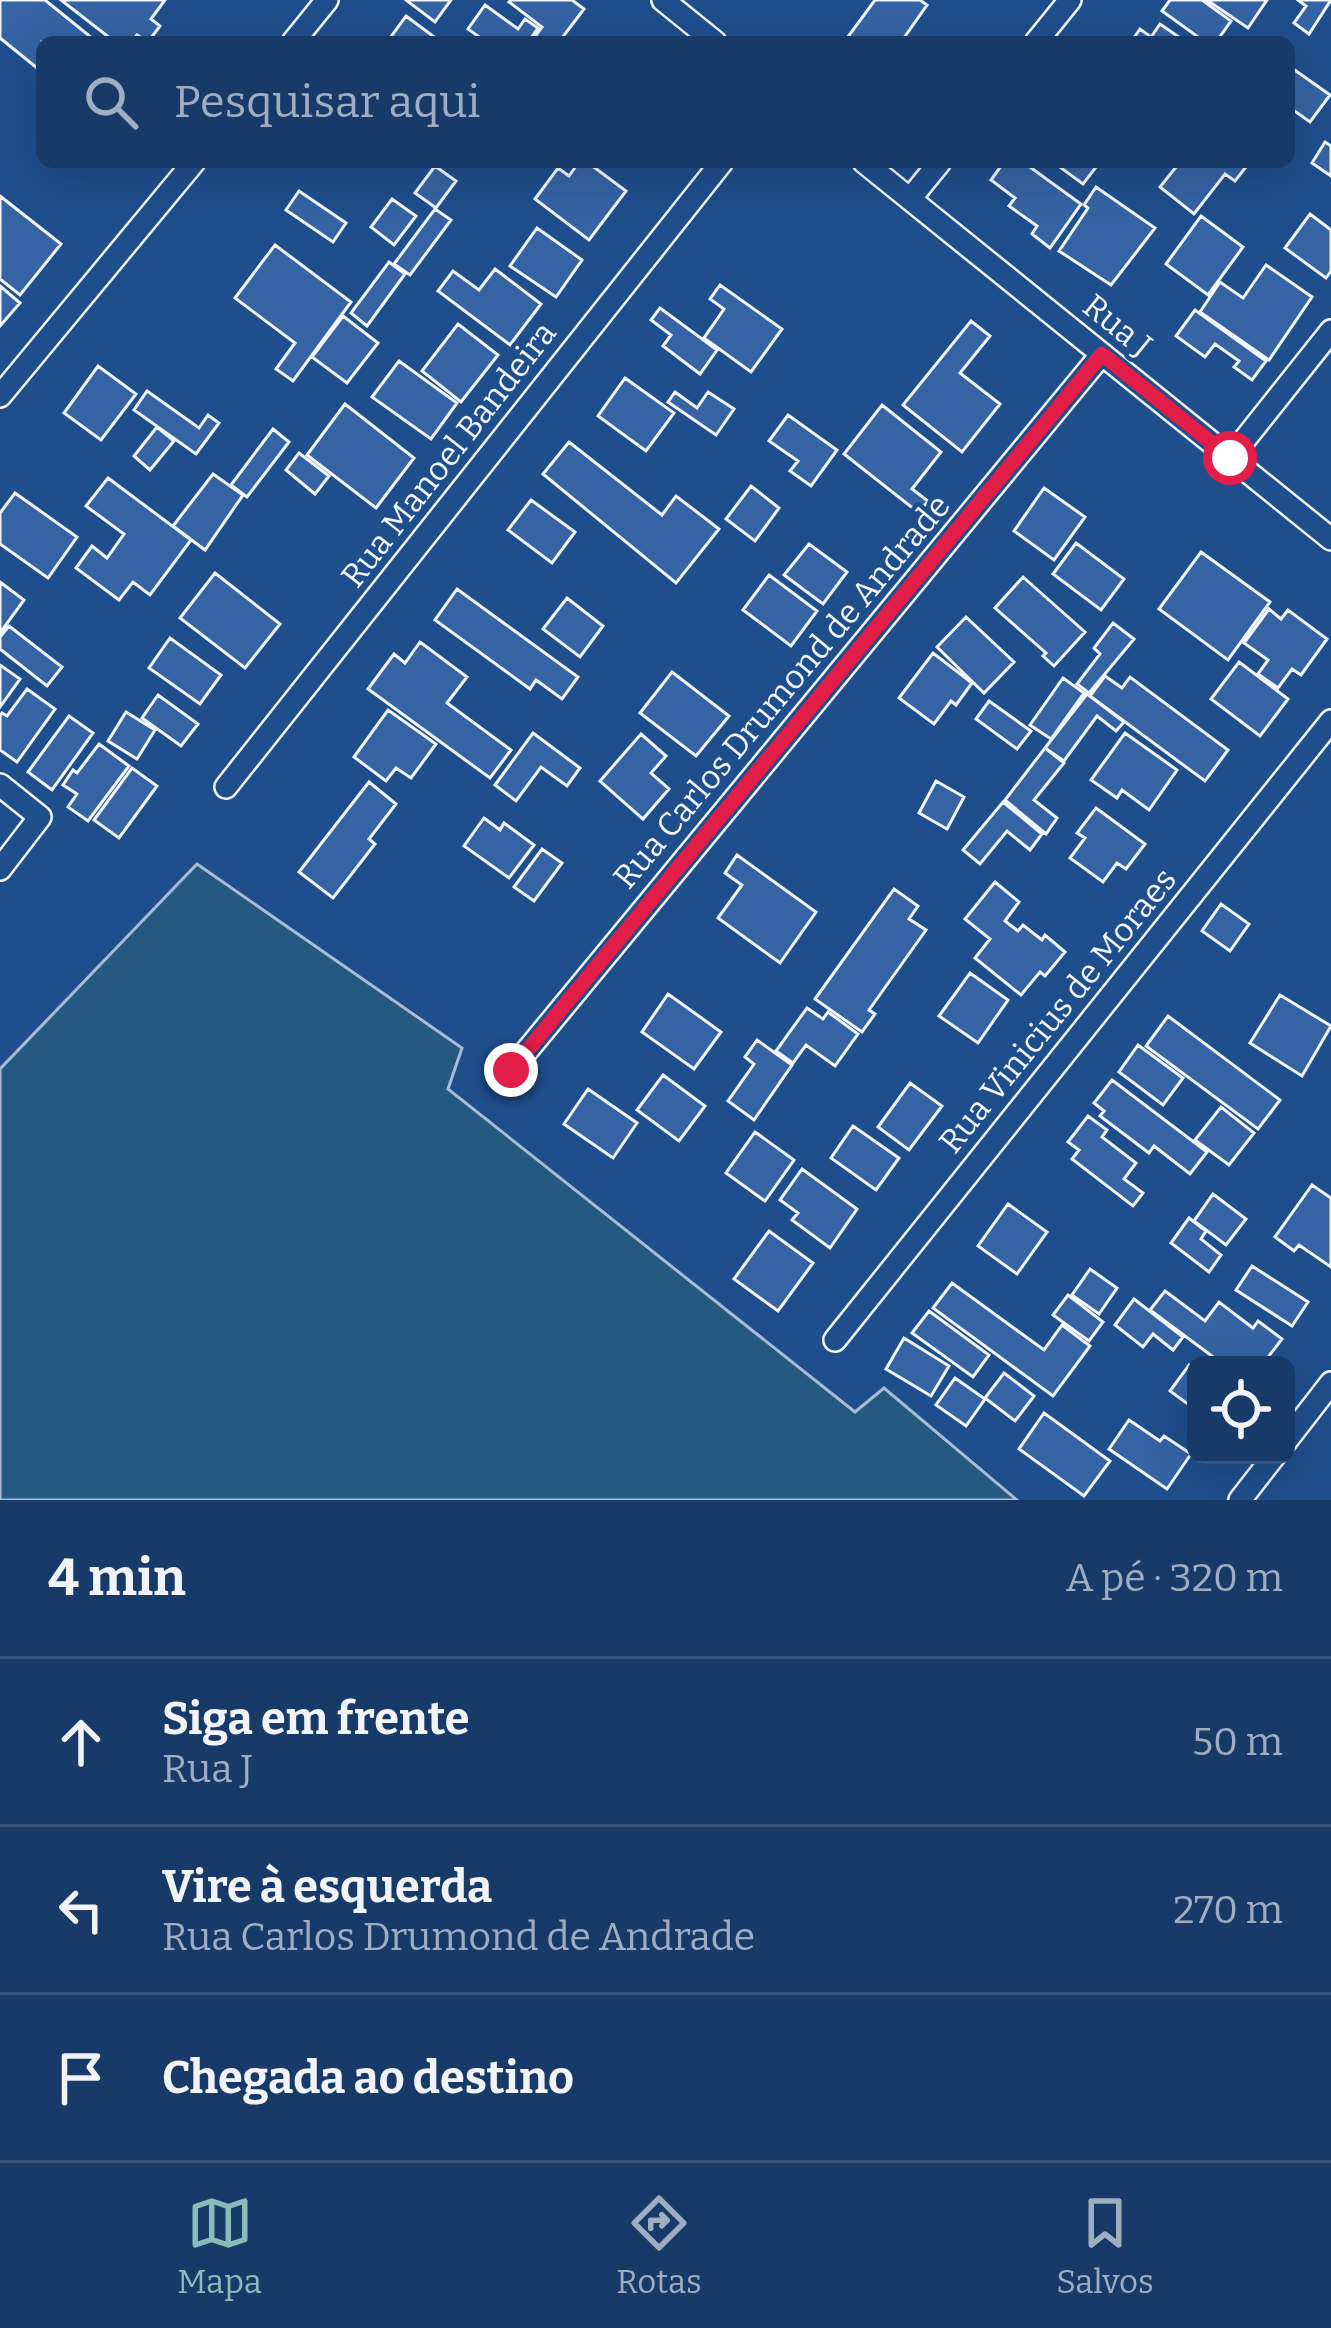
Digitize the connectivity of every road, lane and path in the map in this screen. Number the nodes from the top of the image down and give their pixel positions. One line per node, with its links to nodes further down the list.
1 (328, 0): 4 (street)
2 (663, 0): 5 (street)
3 (1070, 0): 6 (street)
4 (298, 36)
5 (708, 36)
6 (1041, 36)
7 (189, 168): 14 (street)
8 (717, 168): 19 (street, Rua Manoel Bandeira)
9 (871, 168): 11 (street, Rua J)
10 (935, 168): 11 (street)
11 (910, 200): 13 (street, Rua J)
12 (1331, 331): 15 (street)
13 (1102, 354): 15 (street, Rua J); 21 (street, Rua Carlos Drumond de Andrade)
14 (0, 396)
15 (1230, 458): 16 (street, Rua J)
16 (1331, 539)
17 (1331, 721): 22 (street, Rua Vinicius de Moraes)
18 (0, 785): 20 (street)
19 (226, 787)
20 (0, 869)
21 (511, 1070)
22 (835, 1340)
23 (1331, 1383): 24 (street)
24 (1295, 1429)
25 (1268, 1464): 26 (street)
26 (1240, 1500)

